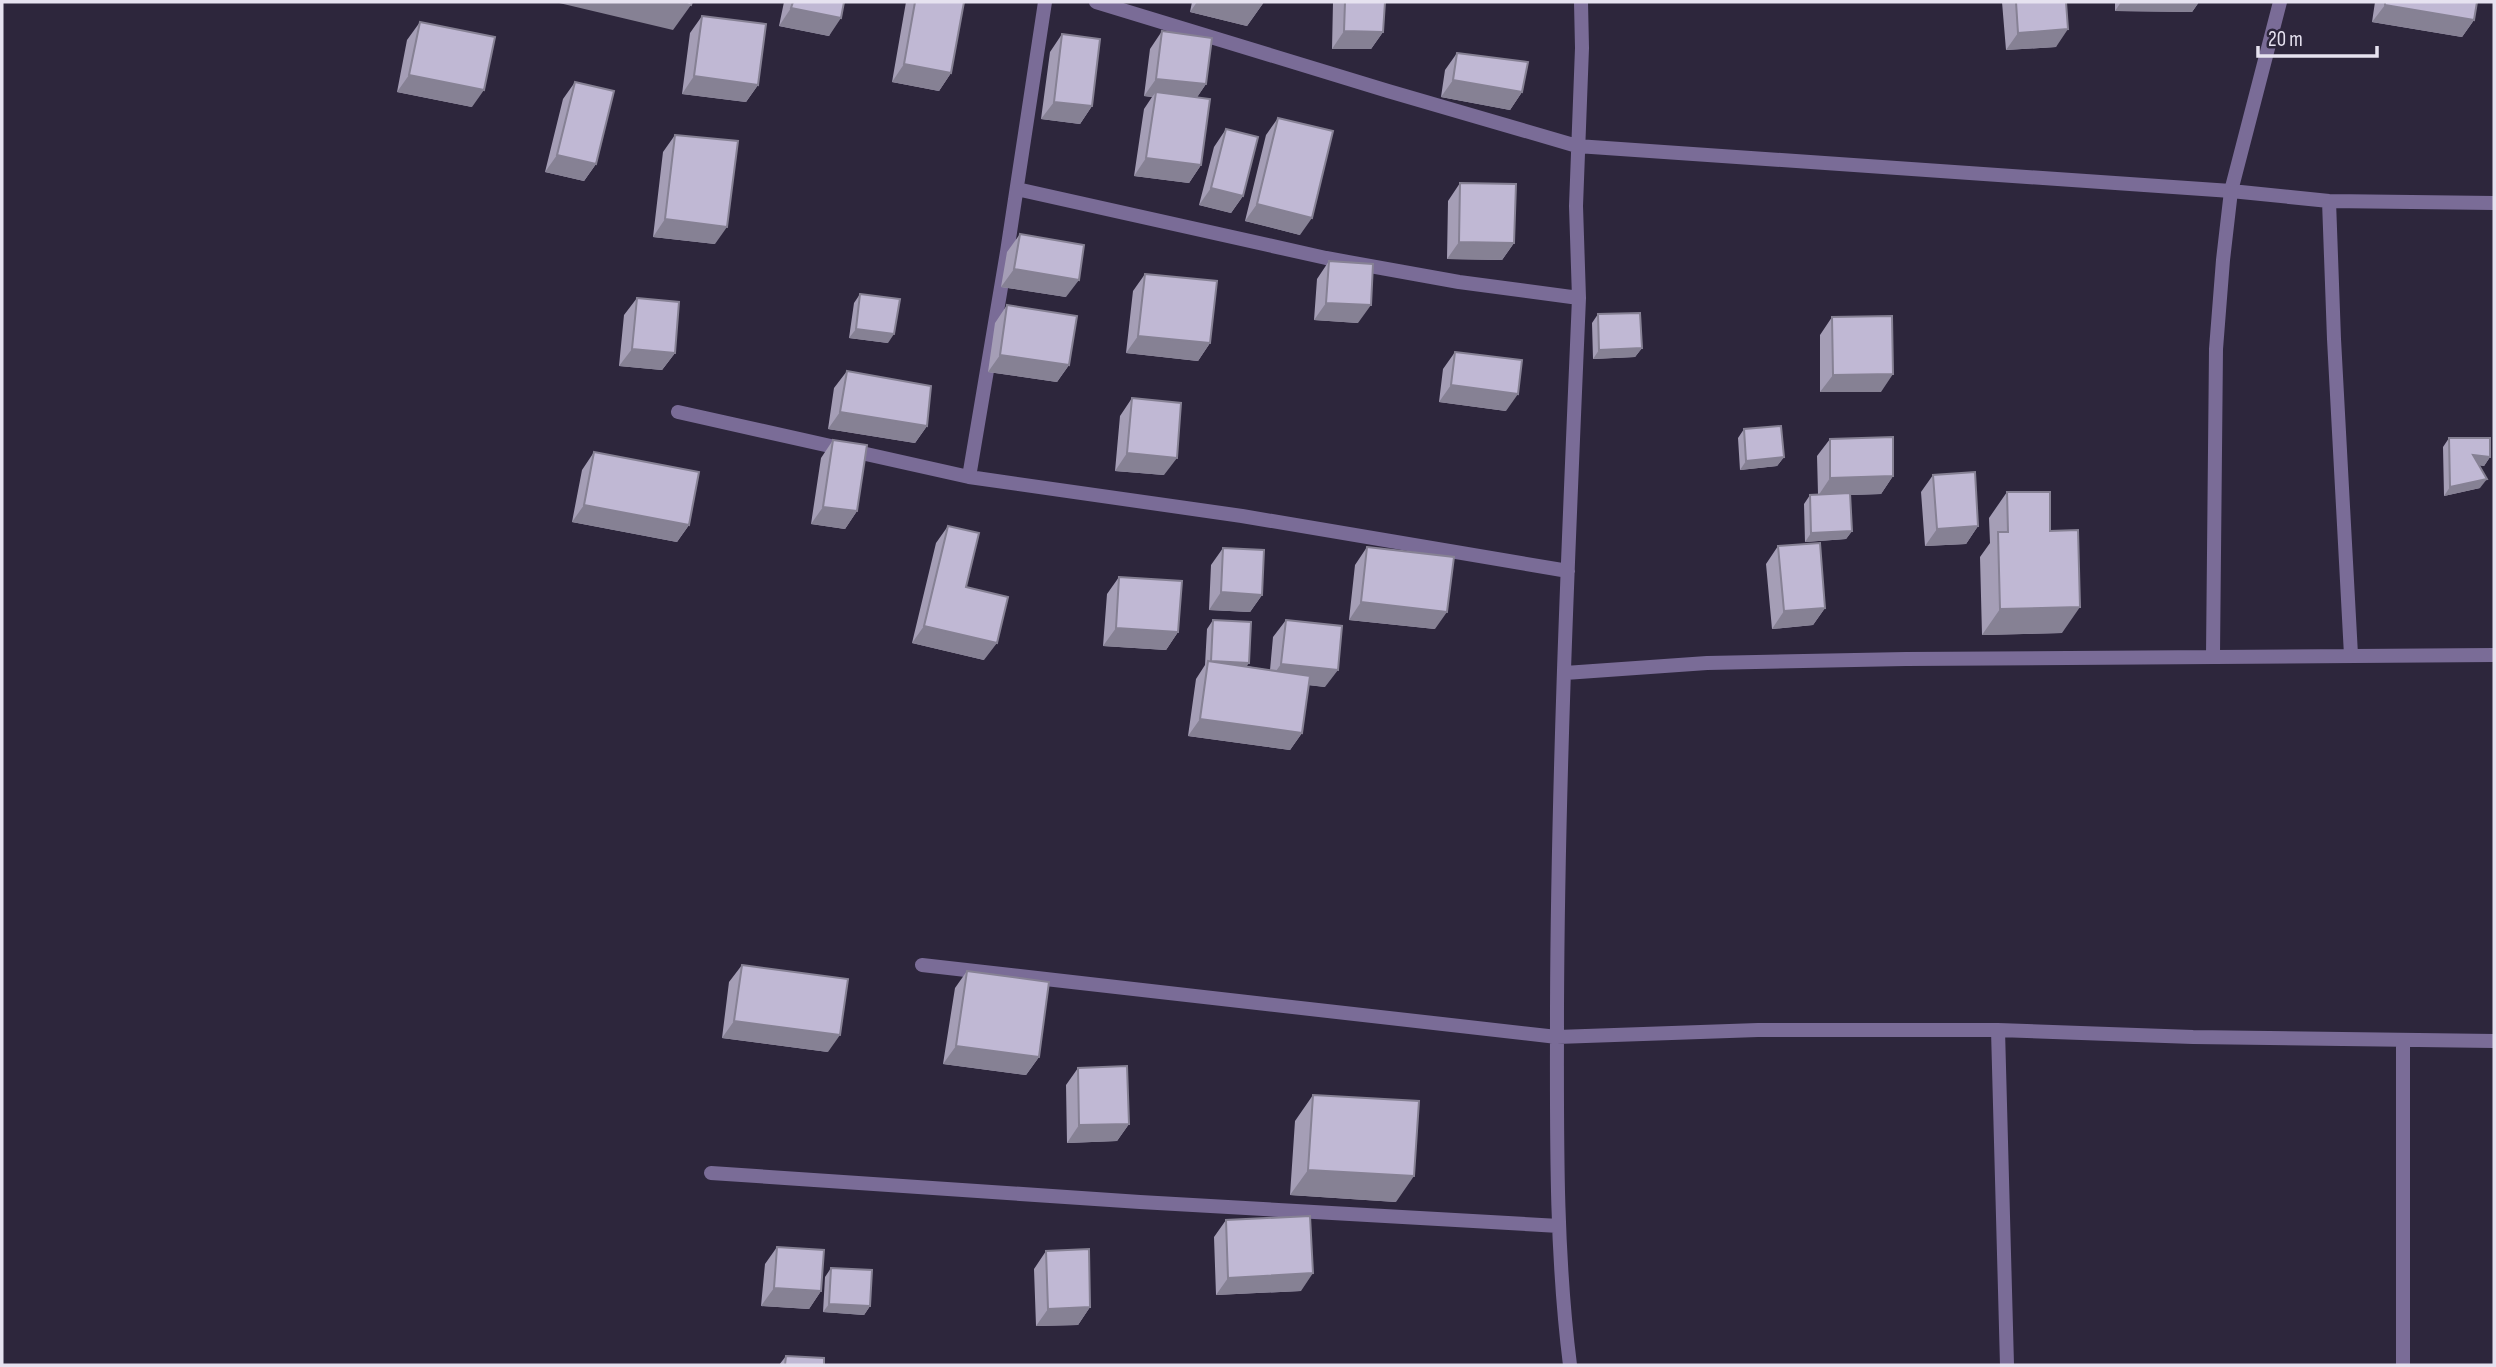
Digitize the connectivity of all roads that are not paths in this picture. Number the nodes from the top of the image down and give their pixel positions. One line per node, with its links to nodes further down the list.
1 (1045, 2): 6 (street)
2 (1096, 2): 5 (street)
3 (1581, 2): 5 (street)
4 (2280, 2): 7 (street)
5 (1577, 146): 7 (street); 10 (street)
6 (1017, 189): 10 (street); 12 (street)
7 (2231, 191): 8 (street); 15 (street)
8 (2329, 201): 9 (street); 14 (street)
9 (2494, 204)
10 (1578, 298): 13 (street)
11 (678, 412): 12 (street)
12 (969, 477): 13 (street)
13 (1568, 571): 17 (street)
14 (2351, 654): 15 (street); 16 (street)
15 (2213, 655): 17 (street)
16 (2494, 655)
17 (1565, 673): 20 (street)
18 (922, 965): 20 (street)
19 (1998, 1030): 20 (street); 21 (street); 26 (street)
20 (1557, 1037): 24 (street)
21 (2403, 1040): 22 (street); 27 (street)
22 (2494, 1041)
23 (711, 1173): 24 (street)
24 (1559, 1226): 25 (street)
25 (1570, 1365)
26 (2007, 1365)
27 (2403, 1365)

